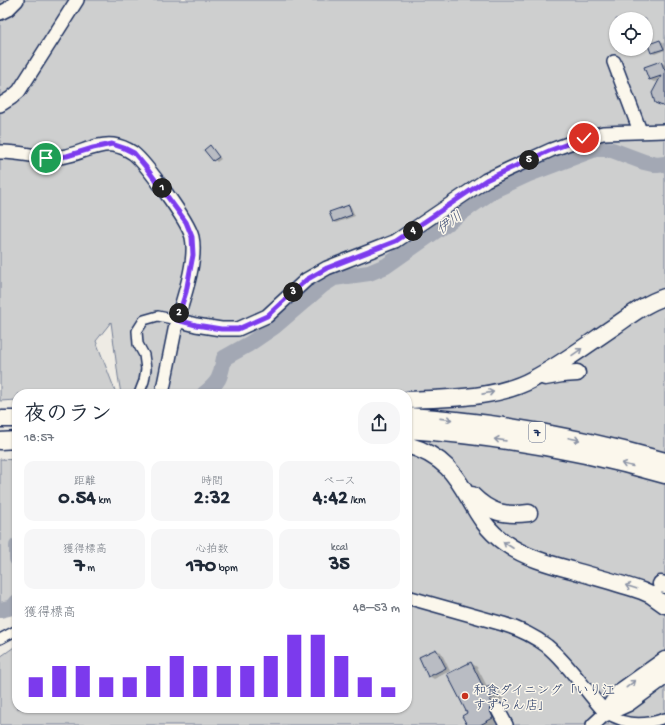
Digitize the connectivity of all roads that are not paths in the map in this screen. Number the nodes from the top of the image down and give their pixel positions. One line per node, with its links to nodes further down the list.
1 (16, 0): 3 (street)
2 (77, 0): 5 (street)
3 (0, 13)
4 (614, 62): 7 (street)
5 (0, 105)
6 (665, 131): 7 (street)
7 (640, 132): 10 (street)
8 (0, 152): 10 (street)
9 (665, 297): 12 (highway, one-way to 9)
10 (177, 320): 13 (street); 14 (street)
11 (577, 373): 12 (highway)
12 (532, 380): 15 (highway, one-way to 12)
13 (141, 389)
14 (163, 389)
15 (412, 400)
16 (412, 416): 23 (highway, 7, one-way to 23)
17 (0, 419): 18 (highway)
18 (12, 419)
19 (412, 430): 24 (highway, 7, one-way to 19)
20 (12, 440): 21 (highway)
21 (0, 441)
22 (412, 447): 25 (highway)
23 (665, 461)
24 (665, 475)
25 (462, 485): 26 (highway); 28 (highway, one-way to 25)
26 (529, 513)
27 (412, 598): 33 (street)
28 (665, 605)
29 (12, 633): 30 (street)
30 (0, 639)
31 (663, 668): 33 (highway)
32 (498, 710): 35 (street)
33 (606, 713): 34 (street); 36 (street)
34 (665, 718)
35 (506, 725)
36 (593, 725)

